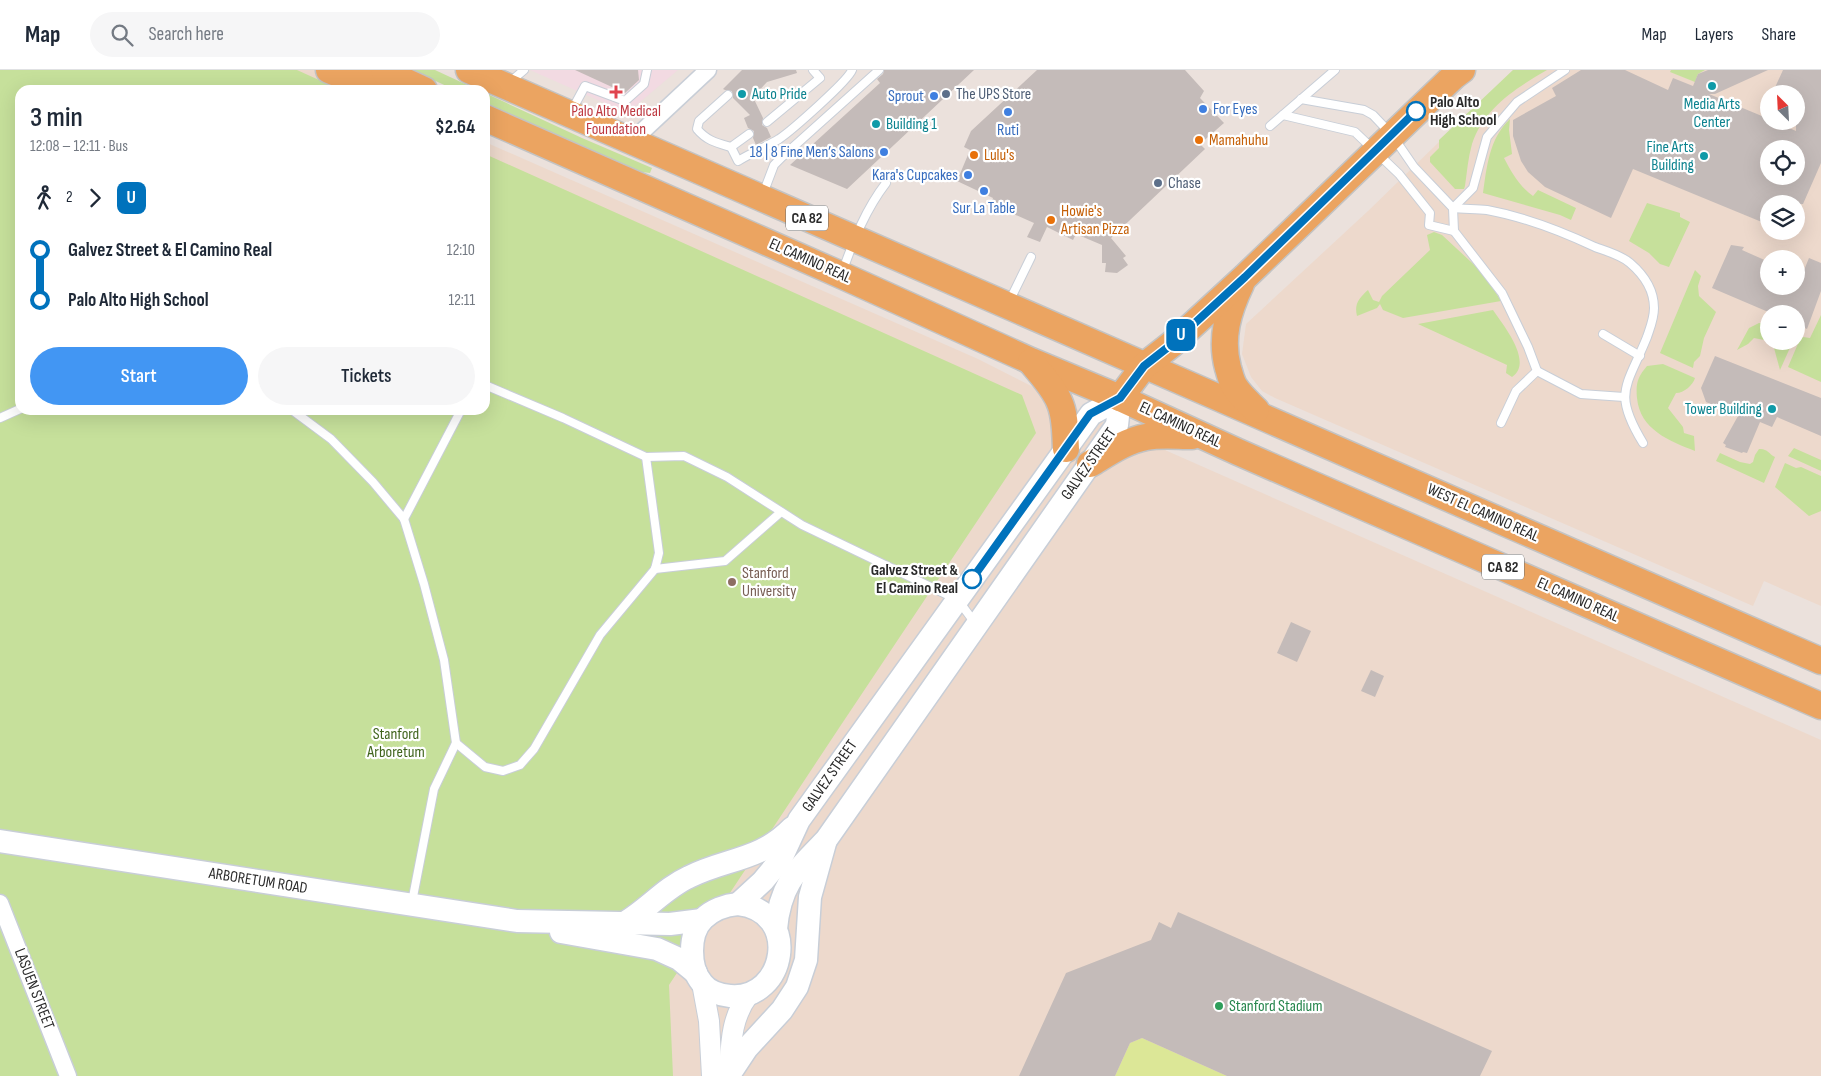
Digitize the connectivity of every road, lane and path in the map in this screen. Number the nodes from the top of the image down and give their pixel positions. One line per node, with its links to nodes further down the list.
1 (329, 70): 12 (main road)
2 (470, 70): 11 (main road, CA 82)
3 (647, 70): 15 (lane)
4 (708, 70): 21 (street)
5 (813, 70): 18 (lane)
6 (852, 70): 23 (lane)
7 (879, 70): 25 (lane)
8 (1335, 70): 14 (lane)
9 (1565, 70): 26 (lane)
10 (1457, 72): 22 (main road)
11 (515, 78): 15 (main road, CA 82)
12 (401, 80)
13 (728, 95): 23 (lane)
14 (1301, 99): 16 (lane); 22 (lane)
15 (570, 114): 21 (main road, CA 82)
16 (1283, 115): 19 (lane); 22 (lane)
17 (490, 120): 30 (main road, EL CAMINO REAL / CA 82)
18 (767, 122)
19 (1270, 126)
20 (749, 134): 23 (lane)
21 (632, 142): 25 (main road, CA 82)
22 (1384, 143): 26 (lane); 27 (lane); 31 (main road)
23 (731, 146)
24 (886, 183): 28 (lane)
25 (761, 198): 28 (main road, CA 82)
26 (1453, 208): 27 (lane); 34 (lane)
27 (1454, 231): 37 (lane)
28 (854, 239): 30 (lane); 32 (main road, CA 82)
29 (1031, 257): 32 (lane)
30 (841, 275): 35 (main road, EL CAMINO REAL / CA 82)
31 (1245, 277): 36 (main road); 44 (main road)
32 (1007, 306): 36 (main road, CA 82)
33 (1603, 334): 34 (lane)
34 (1640, 356): 39 (lane)
35 (1030, 361): 40 (main road, EL CAMINO REAL / CA 82); 49 (main road)
36 (1144, 366): 40 (main road); 44 (main road, WEST EL CAMINO REAL / CA 82)
37 (1537, 372): 39 (lane); 46 (lane)
38 (490, 387): 50 (lane)
39 (1624, 397): 48 (lane)
40 (1120, 398): 47 (main road, EL CAMINO REAL / CA 82); 49 (main road, GALVEZ STREET); 51 (main road, GALVEZ STREET)
41 (15, 411): 45 (lane)
42 (299, 415): 53 (lane)
43 (459, 415): 53 (lane)
44 (1264, 417): 57 (main road, WEST EL CAMINO REAL / CA 82)
45 (0, 418)
46 (1501, 423)
47 (1201, 436): 51 (main road); 58 (main road, EL CAMINO REAL / CA 82)
48 (1643, 443)
49 (1066, 449): 55 (main road, GALVEZ STREET)
50 (646, 457): 52 (lane); 54 (lane)
51 (1090, 464): 56 (main road, GALVEZ STREET)
52 (781, 512): 54 (lane); 55 (lane)
53 (404, 519): 59 (lane)
54 (655, 569): 59 (lane)
55 (958, 600): 56 (lane); 60 (main road, GALVEZ STREET)
56 (976, 626): 62 (main road, GALVEZ STREET)
57 (1821, 661)
58 (1821, 706)
59 (456, 743): 65 (lane)
60 (800, 820): 64 (main road, GALVEZ STREET); 68 (main road)
61 (0, 840): 65 (main road, ARBORETUM ROAD)
62 (826, 840): 69 (main road, GALVEZ STREET); 73 (main road)
63 (0, 902): 72 (street, LASUEN STREET)
64 (738, 904): 66 (main road); 69 (main road)
65 (411, 906): 67 (main road, ARBORETUM ROAD)
66 (702, 920): 68 (main road, ARBORETUM ROAD); 70 (main road)
67 (517, 921): 68 (main road, ARBORETUM ROAD); 70 (main road, ARBORETUM ROAD)
68 (626, 922)
69 (776, 929): 71 (main road)
70 (699, 978): 71 (main road); 73 (street)
71 (749, 994): 73 (street)
72 (68, 1076)
73 (723, 1076)

